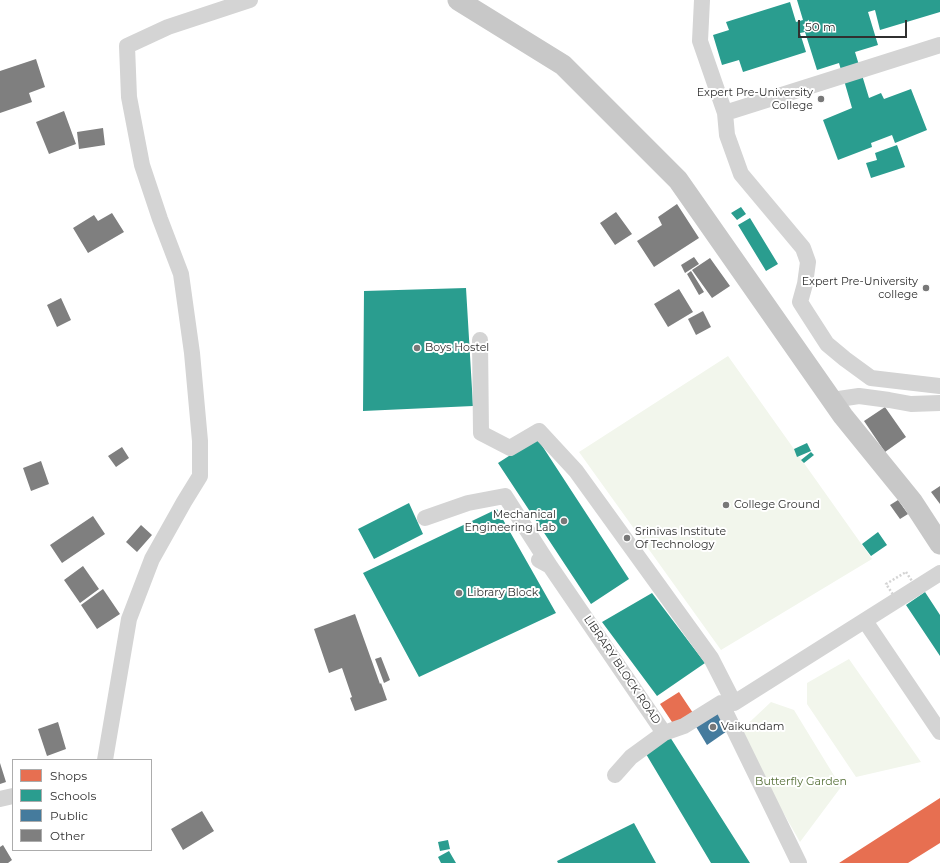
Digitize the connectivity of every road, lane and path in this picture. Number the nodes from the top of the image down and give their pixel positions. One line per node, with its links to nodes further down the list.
1 (250, 0): 17 (street)
2 (458, 0): 8 (main road)
3 (702, 0): 5 (street)
4 (940, 45): 5 (street)
5 (725, 113): 7 (street)
6 (480, 340): 14 (street)
7 (940, 386)
8 (832, 400): 9 (street); 11 (main road)
9 (940, 403)
10 (425, 518): 16 (street, LIBRARY BLOCK ROAD)
11 (940, 544)
12 (940, 573): 13 (street, LIBRARY BLOCK ROAD)
13 (865, 621): 14 (street, LIBRARY BLOCK ROAD); 15 (street)
14 (727, 703): 16 (street, LIBRARY BLOCK ROAD); 21 (street)
15 (940, 732)
16 (664, 733): 18 (street)
17 (105, 759)
18 (615, 774)
19 (12, 796): 20 (street)
20 (0, 799)
21 (800, 863)

